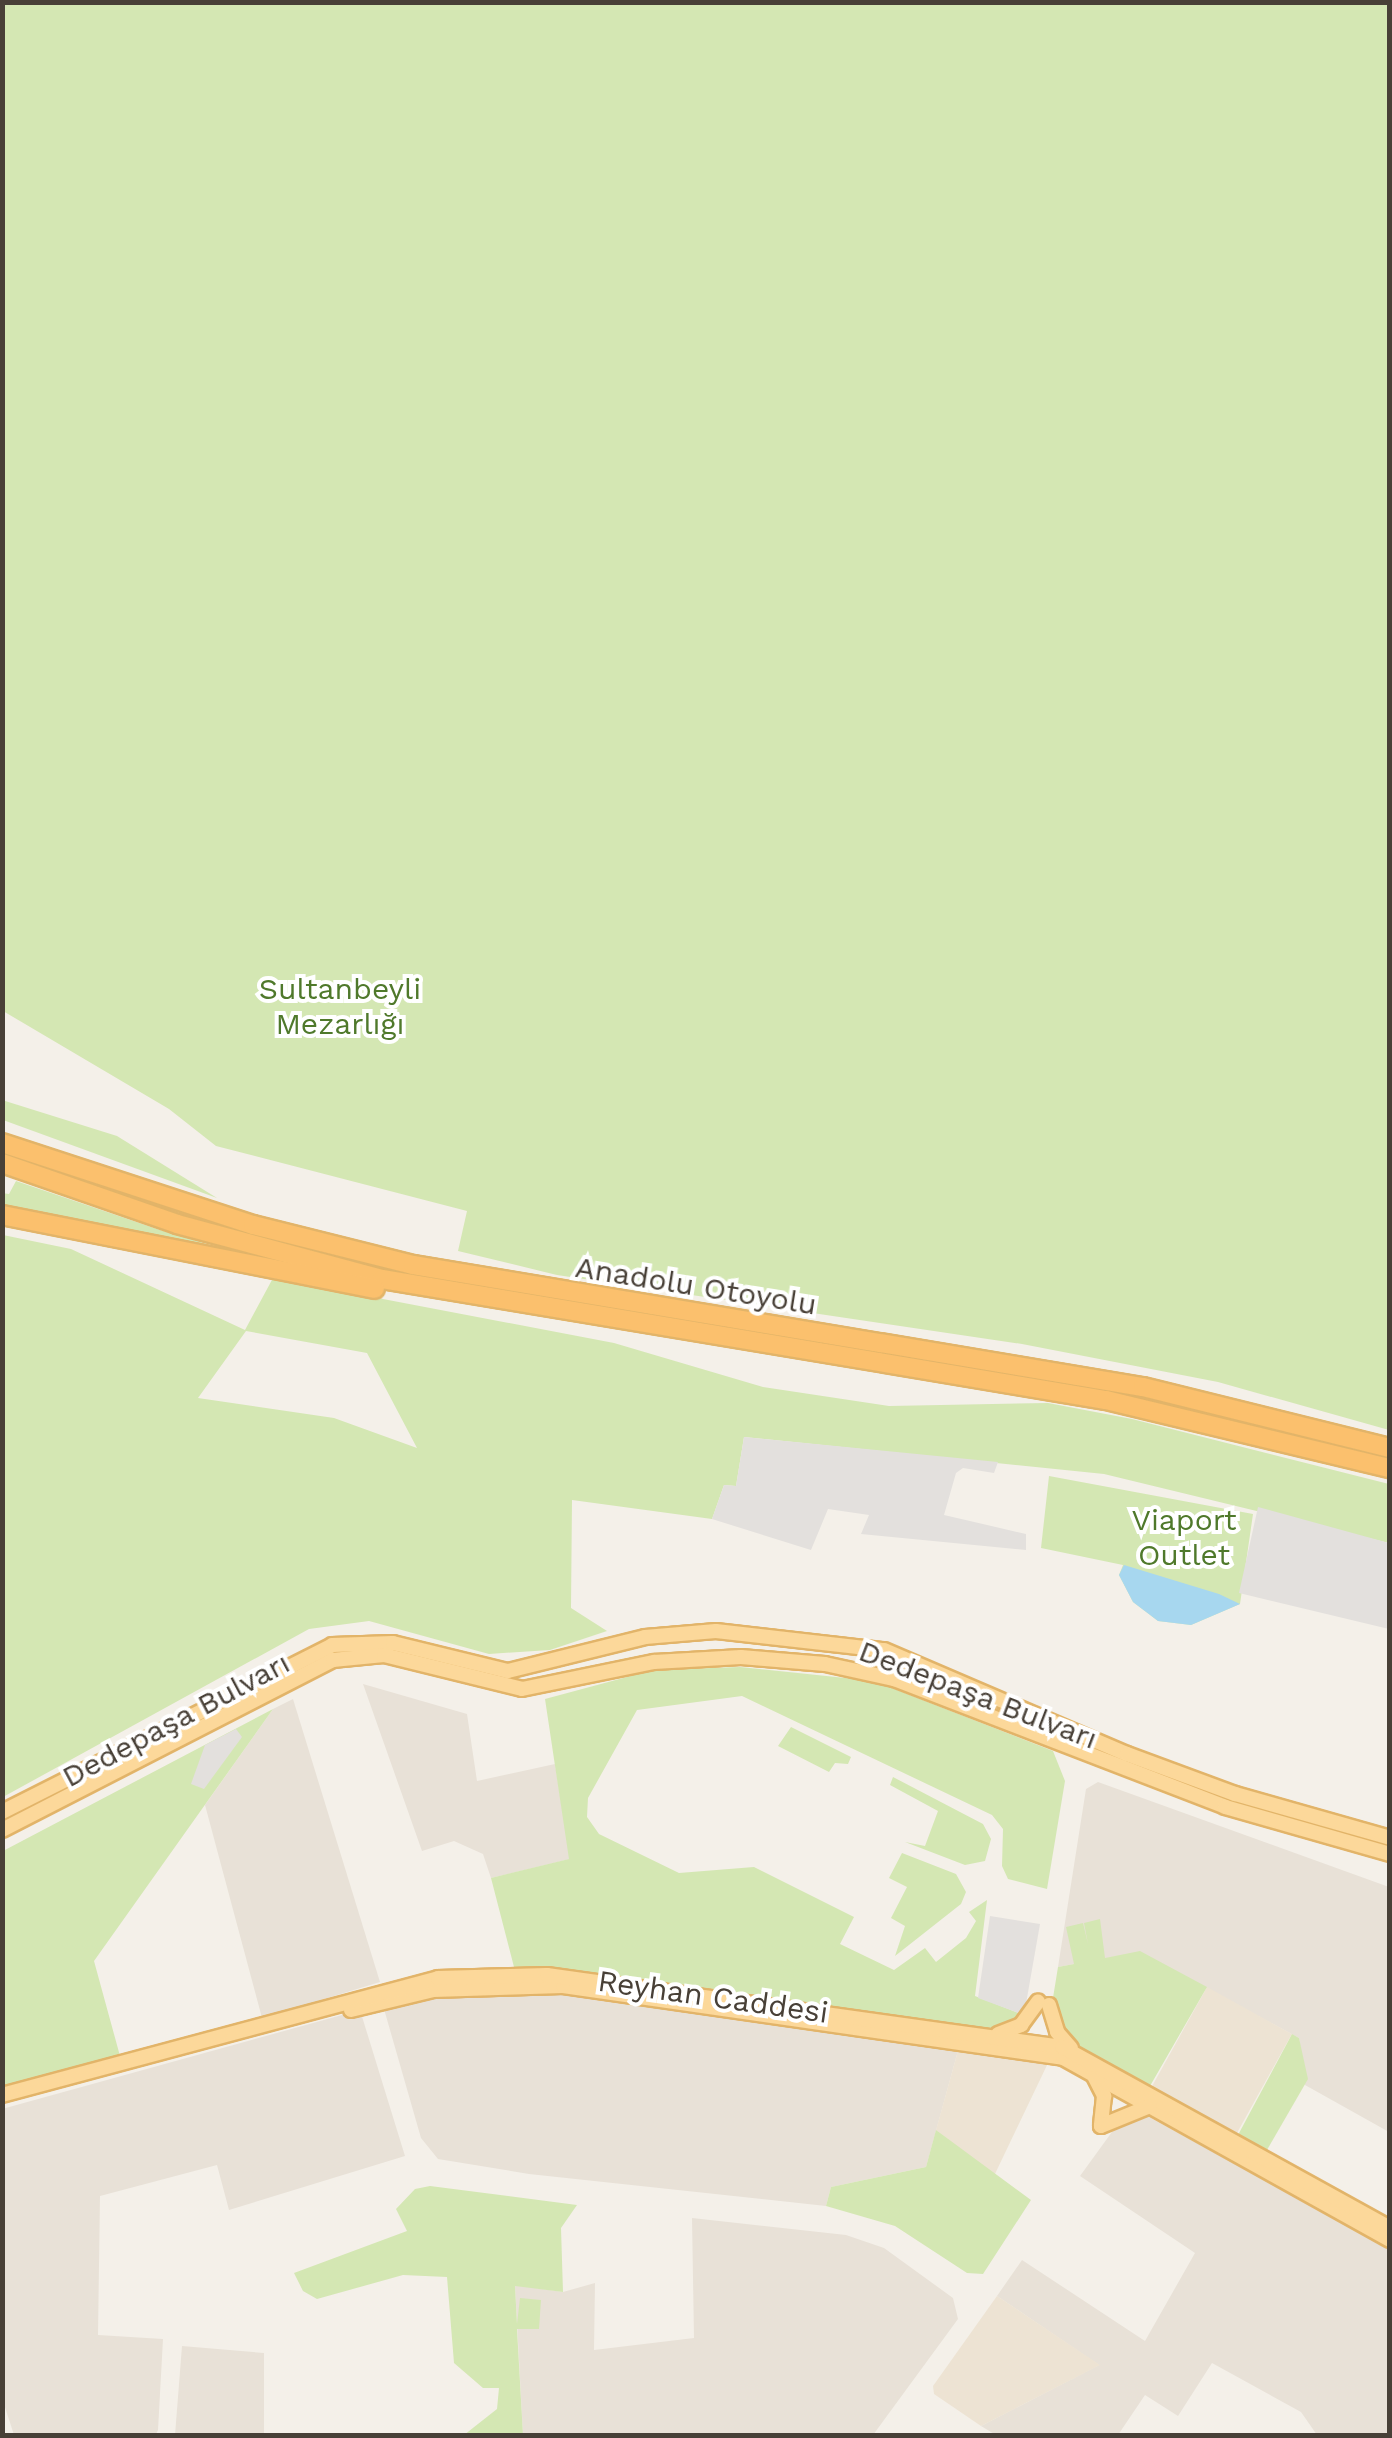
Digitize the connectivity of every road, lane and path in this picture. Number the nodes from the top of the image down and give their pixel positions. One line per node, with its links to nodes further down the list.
1 (2, 1143): 5 (highway, Anadolu Otoyolu)
2 (2, 1163): 4 (highway, Anadolu Otoyolu)
3 (2, 1214): 4 (highway)
4 (529, 1308): 6 (highway, Anadolu Otoyolu)
5 (1390, 1446)
6 (1390, 1468)
7 (677, 1633): 8 (main road, Dedepaşa Bulvarı); 9 (main road, Dedepaşa Bulvarı); 11 (main road)
8 (635, 1639): 12 (main road); 15 (main road, Dedepaşa Bulvarı)
9 (859, 1645): 10 (main road, Dedepaşa Bulvarı); 13 (main road)
10 (892, 1654): 14 (main road); 17 (main road, Dedepaşa Bulvarı)
11 (679, 1659): 12 (main road, Dedepaşa Bulvarı); 13 (main road, Dedepaşa Bulvarı)
12 (637, 1665): 16 (main road, Dedepaşa Bulvarı)
13 (848, 1668): 14 (main road, Dedepaşa Bulvarı)
14 (882, 1676): 18 (main road, Dedepaşa Bulvarı)
15 (2, 1812)
16 (2, 1830)
17 (1390, 1838)
18 (1390, 1854)
19 (1044, 2004): 20 (main road); 21 (main road); 22 (main road)
20 (990, 2035): 21 (main road, Reyhan Caddesi); 24 (main road, Reyhan Caddesi)
21 (1037, 2046): 22 (main road, Reyhan Caddesi); 23 (main road, Reyhan Caddesi); 25 (main road, Reyhan Caddesi)
22 (1077, 2054): 27 (main road, Reyhan Caddesi)
23 (1092, 2074): 26 (main road, Reyhan Caddesi); 26 (main road)
24 (2, 2095)
25 (2, 2103)
26 (1150, 2106): 28 (main road, Reyhan Caddesi)
27 (1390, 2228)
28 (1390, 2240)

